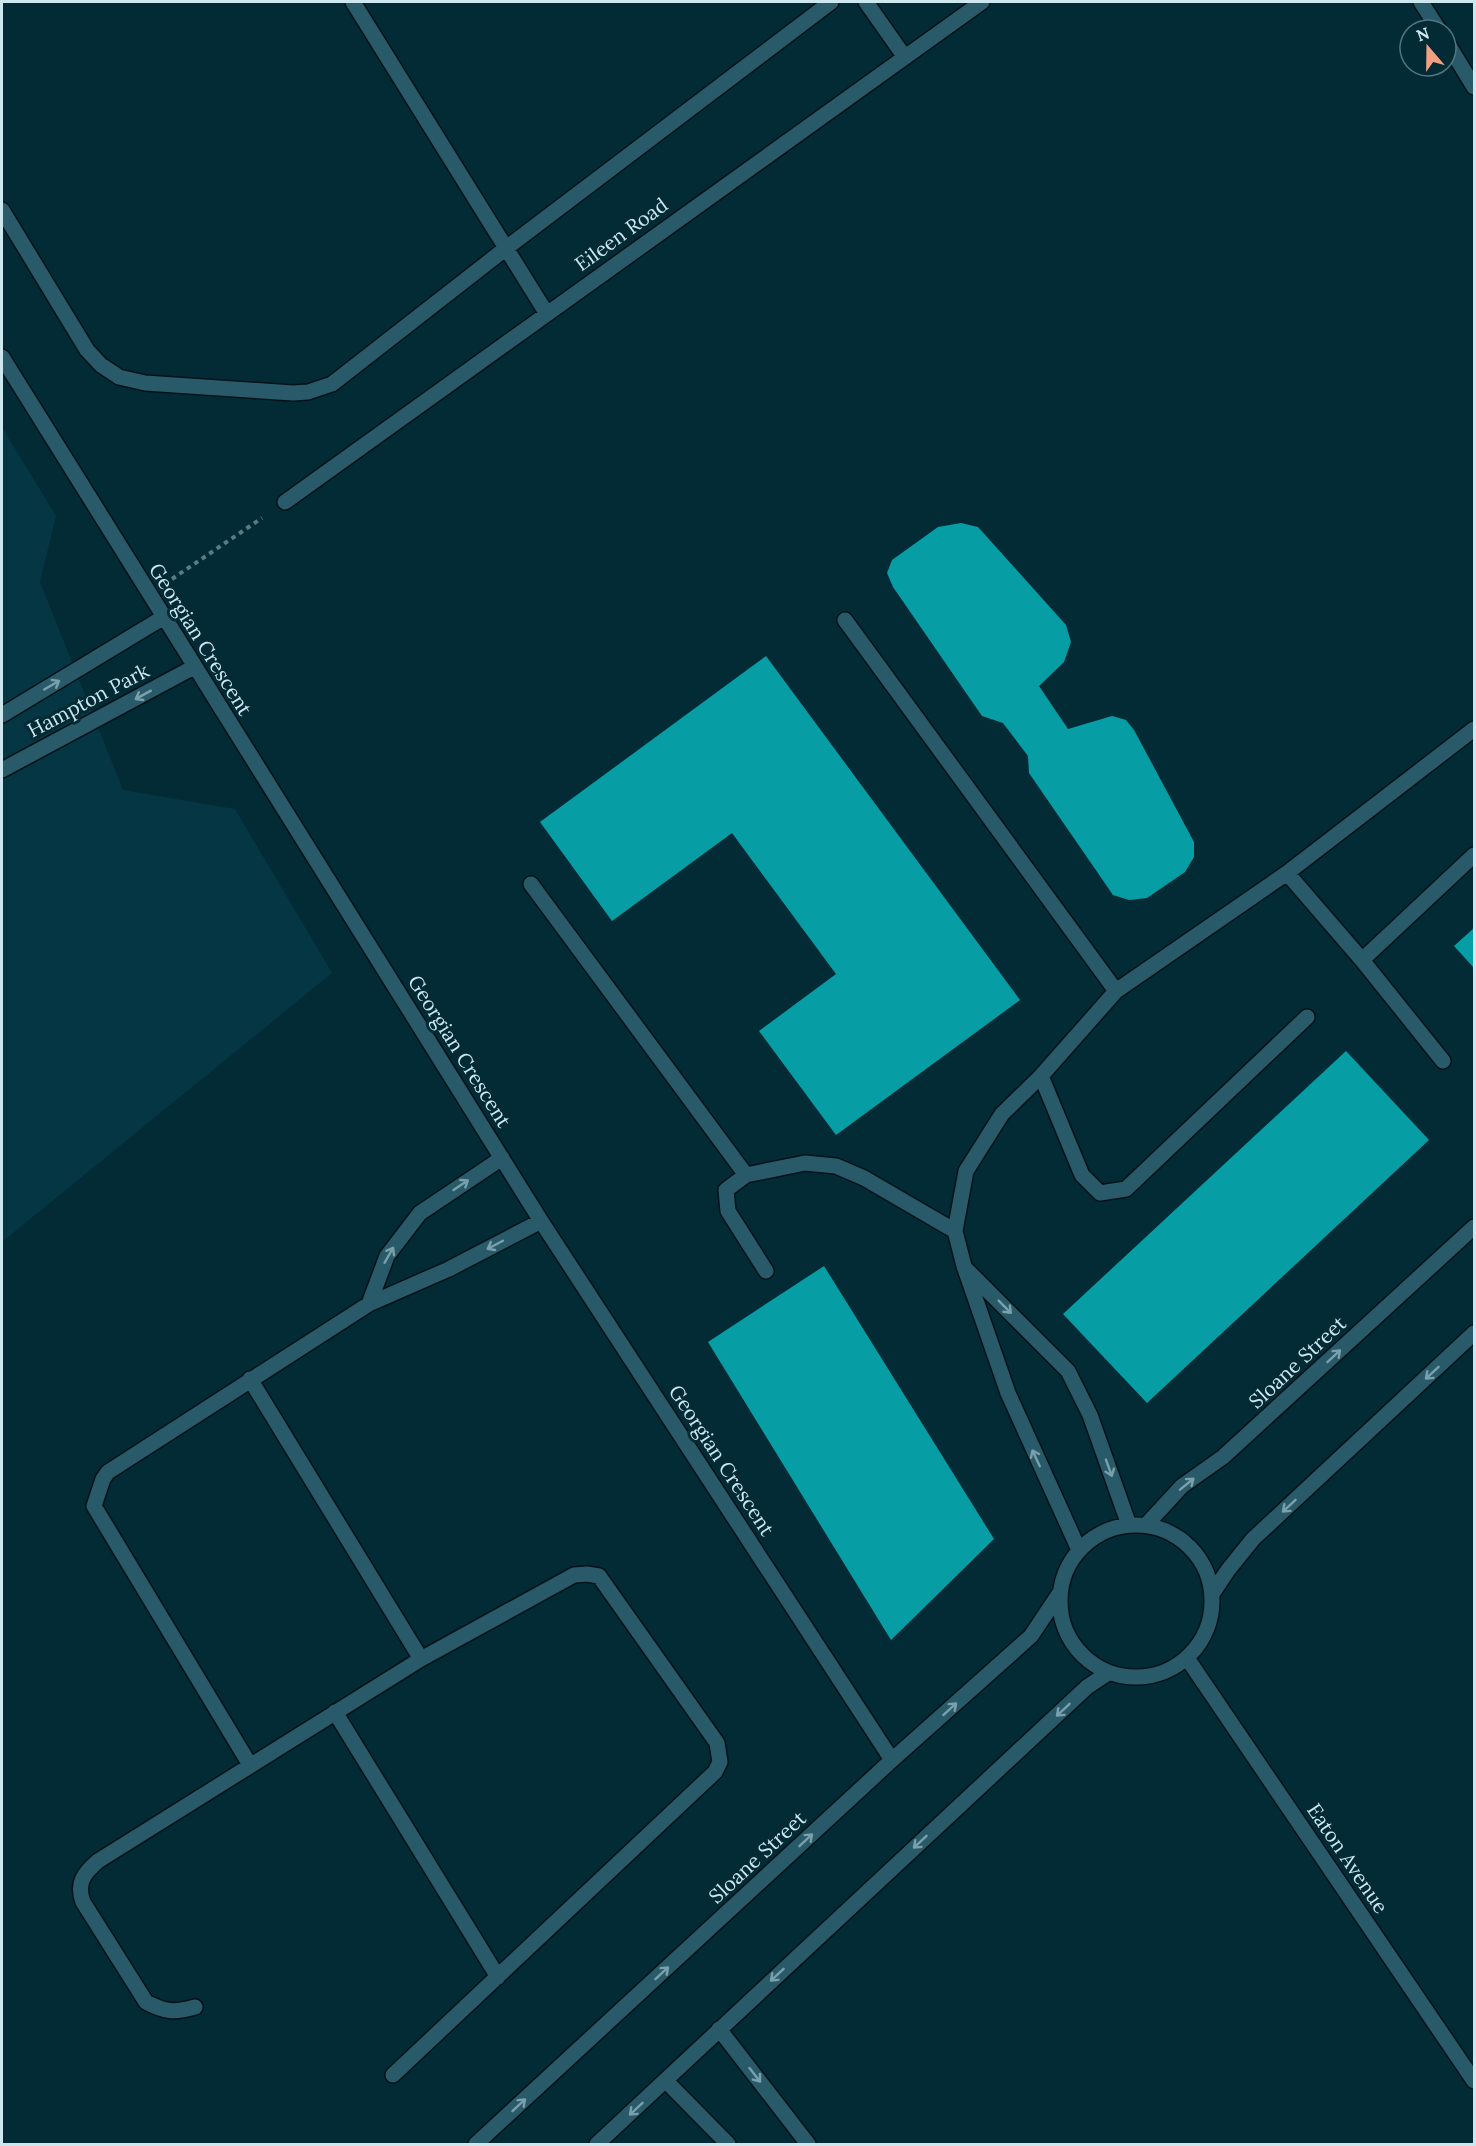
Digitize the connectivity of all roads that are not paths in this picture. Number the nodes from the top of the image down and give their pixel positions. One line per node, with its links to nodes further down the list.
1 (353, 2): 11 (street)
2 (831, 2): 11 (street)
3 (866, 2): 7 (street)
4 (982, 2): 7 (street, Eileen Road)
5 (1421, 2): 6 (street)
6 (1431, 18)
7 (904, 56): 12 (street, Eileen Road)
8 (1458, 61): 9 (street)
9 (1474, 87)
10 (2, 210): 11 (street)
11 (505, 249): 12 (street)
12 (546, 314): 14 (street, Eileen Road)
13 (2, 357): 15 (street, Georgian Crescent)
14 (285, 502)
15 (164, 617): 17 (street, Georgian Crescent); 18 (street, Hampton Park, one-way to 15)
16 (845, 620): 25 (street)
17 (194, 667): 20 (street, Hampton Park, one-way to 20); 29 (street, Georgian Crescent)
18 (2, 715)
19 (1474, 729): 22 (street)
20 (2, 770)
21 (1474, 855): 24 (street)
22 (1287, 873): 24 (street); 25 (street)
23 (531, 884): 30 (street)
24 (1362, 960): 27 (street)
25 (1116, 991): 28 (street)
26 (1307, 1017): 28 (street)
27 (1443, 1061)
28 (1041, 1076): 33 (street)
29 (502, 1158): 31 (street, Georgian Crescent); 36 (street, one-way to 29)
30 (746, 1175): 33 (street); 35 (street)
31 (541, 1221): 36 (street, one-way to 36); 48 (street, Georgian Crescent)
32 (1474, 1227): 40 (street, Sloane Street, one-way to 32)
33 (954, 1231): 34 (street)
34 (964, 1266): 39 (street, one-way to 39); 41 (street, one-way to 34)
35 (766, 1271)
36 (369, 1304): 38 (street)
37 (1474, 1333): 43 (street, one-way to 43)
38 (250, 1379): 45 (street); 49 (street)
39 (1129, 1525): 40 (street); 41 (street)
40 (1146, 1525): 43 (street)
41 (1078, 1550): 42 (street)
42 (1059, 1594): 46 (street); 48 (street, Sloane Street, one-way to 42)
43 (1212, 1594): 44 (street)
44 (1187, 1658): 46 (street); 55 (street, Eaton Avenue)
45 (421, 1659): 47 (street); 50 (street)
46 (1108, 1673): 52 (street, one-way to 52)
47 (335, 1712): 49 (street); 50 (street)
48 (892, 1760): 56 (street, Sloane Street, one-way to 48)
49 (250, 1765): 51 (street)
50 (498, 1977): 53 (street)
51 (195, 2007)
52 (719, 2029): 54 (street); 59 (street, one-way to 59)
53 (393, 2075)
54 (666, 2081): 57 (street, one-way to 57); 58 (street)
55 (1474, 2081)
56 (476, 2145)
57 (597, 2145)
58 (728, 2145)
59 (808, 2145)

